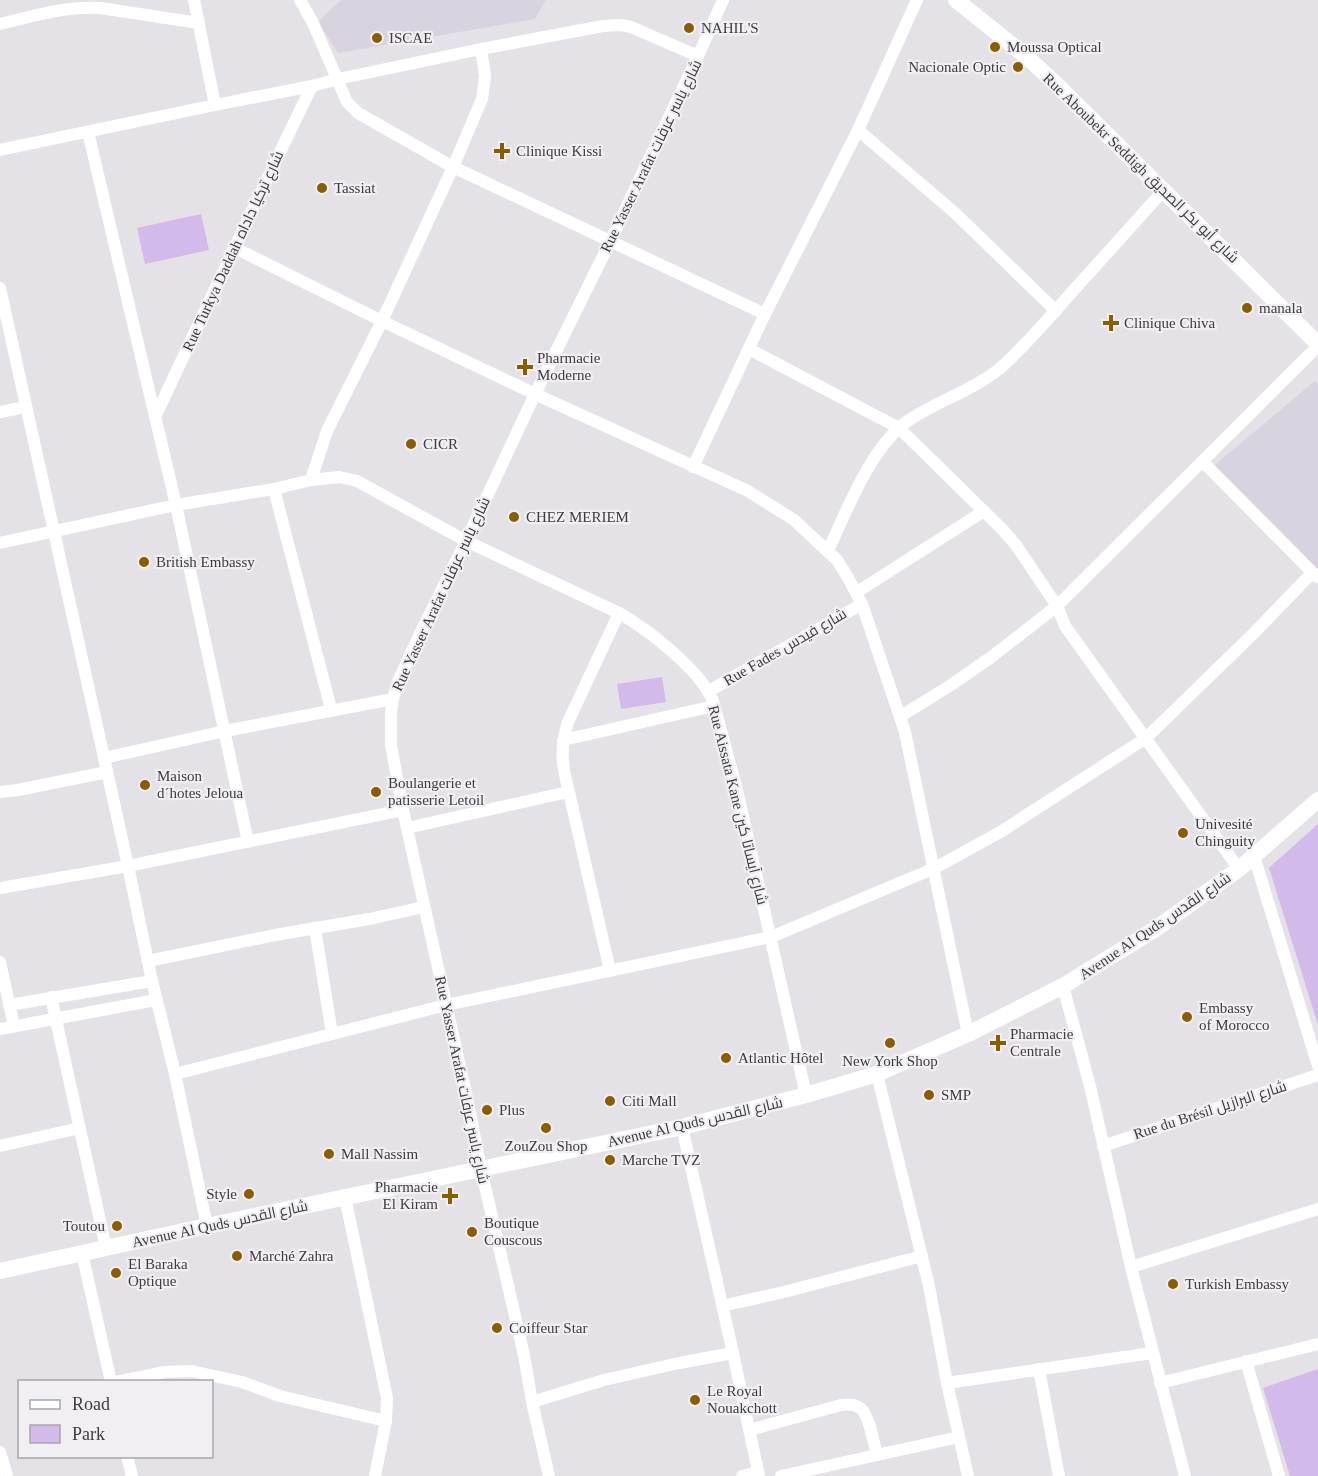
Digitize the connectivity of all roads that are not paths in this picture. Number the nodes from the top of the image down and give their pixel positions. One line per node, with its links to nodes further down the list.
1 (195, 0): 7 (street)
2 (300, 0): 11 (street)
3 (723, 0): 10 (street, Rue Yasser Arafat شارع ياسر عرفات)
4 (917, 0): 14 (street)
5 (956, 0): 18 (street, Rue Aboubekr Seddigh شارع أبو بكر الصديق)
6 (69, 4): 7 (street); 8 (street)
7 (199, 23): 13 (street)
8 (0, 24)
9 (482, 49): 10 (street); 11 (street); 17 (street)
10 (698, 56): 19 (street, Rue Yasser Arafat شارع ياسر عرفات)
11 (338, 80): 12 (street); 17 (street)
12 (312, 86): 13 (street); 20 (street, Rue Turkya Daddah شارع تركيا داداه)
13 (215, 105): 15 (street)
14 (858, 130): 22 (street); 23 (street)
15 (88, 132): 16 (street); 30 (street)
16 (0, 150)
17 (453, 167): 19 (street); 24 (street)
18 (1164, 190): 22 (street); 25 (street, Rue Aboubekr Seddigh شارع أبو بكر الصديق)
19 (610, 242): 23 (street); 27 (street, Rue Yasser Arafat شارع ياسر عرفات)
20 (235, 248): 24 (street); 30 (street, Rue Turkya Daddah شارع تركيا داداه)
21 (0, 288): 28 (street)
22 (1056, 311): 31 (street)
23 (765, 314): 26 (street)
24 (382, 321): 27 (street); 34 (street)
25 (1318, 345): 32 (street)
26 (749, 349): 31 (street); 33 (street)
27 (535, 394): 33 (street); 39 (street, Rue Yasser Arafat شارع ياسر عرفات)
28 (26, 406): 29 (street); 38 (street)
29 (0, 412)
30 (155, 417): 36 (street)
31 (900, 428): 37 (street); 41 (street)
32 (1203, 462): 42 (street); 44 (street)
33 (693, 467): 41 (street)
34 (311, 480): 35 (street, Rue Aissata Kane شارع آيساتا كين); 39 (street, Rue Aissata Kane شارع آيساتا كين)
35 (274, 489): 36 (street, Rue Aissata Kane شارع آيساتا كين); 49 (street)
36 (176, 505): 38 (street, Rue Aissata Kane شارع آيساتا كين); 51 (street)
37 (984, 511): 43 (street, Rue Fades شارع فيدس); 44 (street)
38 (54, 531): 40 (street, Rue Aissata Kane شارع آيساتا كين); 54 (street)
39 (466, 541): 45 (street, Rue Aissata Kane شارع آيساتا كين); 47 (street, Rue Yasser Arafat شارع ياسر عرفات)
40 (0, 543)
41 (828, 551): 43 (street)
42 (1315, 575): 52 (street)
43 (859, 598): 46 (street, Rue Fades شارع فيدس); 50 (street)
44 (1057, 606): 50 (street); 52 (street)
45 (619, 614): 46 (street, Rue Aissata Kane شارع آيساتا كين); 53 (street)
46 (709, 691): 48 (street, Rue Aissata Kane شارع آيساتا كين)
47 (393, 699): 49 (street); 59 (street, Rue Yasser Arafat شارع ياسر عرفات)
48 (714, 706): 53 (street, Rue Fades شارع فيدس); 69 (street, Rue Aissata Kane شارع آيساتا كين)
49 (331, 710): 51 (street)
50 (901, 716): 64 (street)
51 (225, 730): 54 (street); 61 (street)
52 (1146, 738): 64 (street); 65 (street)
53 (563, 740): 57 (street)
54 (104, 758): 55 (street)
55 (107, 772): 56 (street); 63 (street)
56 (0, 792)
57 (568, 792): 60 (street); 72 (street)
58 (1318, 800): 62 (street, Avenue Al Quds شارع القدس)
59 (404, 810): 60 (street, Rue Yasser Arafat شارع ياسر عرفات); 61 (street)
60 (407, 828): 67 (street, Rue Yasser Arafat شارع ياسر عرفات)
61 (249, 842): 63 (street)
62 (1254, 856): 65 (street, Avenue Al Quds شارع القدس); 84 (street)
63 (128, 866): 66 (street); 70 (street)
64 (935, 868): 69 (street); 83 (street)
65 (1239, 869): 74 (street, Avenue Al Quds شارع القدس)
66 (0, 888)
67 (424, 907): 68 (street); 78 (street, Rue Yasser Arafat شارع ياسر عرفات)
68 (315, 928): 70 (street); 82 (street)
69 (771, 937): 72 (street); 88 (street, Rue Aissata Kane شارع آيساتا كين)
70 (148, 961): 73 (street)
71 (0, 962): 77 (street)
72 (610, 971): 78 (street)
73 (152, 981): 75 (street); 76 (street)
74 (1063, 986): 83 (street, Avenue Al Quds شارع القدس); 92 (street)
75 (51, 997): 77 (street); 79 (street)
76 (156, 1000): 79 (street); 85 (street)
77 (9, 1005): 80 (street)
78 (446, 1005): 82 (street); 93 (street, Rue Yasser Arafat شارع ياسر عرفات)
79 (55, 1019): 80 (street); 90 (street)
80 (14, 1026): 81 (street)
81 (0, 1029)
82 (332, 1034): 85 (street)
83 (968, 1034): 86 (street, Avenue Al Quds شارع القدس)
84 (1318, 1066)
85 (175, 1074): 96 (street)
86 (877, 1074): 88 (street, Avenue Al Quds شارع القدس); 99 (street)
87 (1318, 1075): 92 (street, Rue du Brésil شارع البرازيل)
88 (806, 1095): 89 (street, Avenue Al Quds شارع القدس)
89 (682, 1127): 93 (street, Avenue Al Quds شارع القدس); 102 (street)
90 (81, 1128): 91 (street); 97 (street)
91 (0, 1146)
92 (1103, 1146): 100 (street)
93 (481, 1169): 94 (street, Avenue Al Quds شارع القدس); 112 (street, Rue Yasser Arafat شارع ياسر عرفات)
94 (345, 1197): 96 (street, Avenue Al Quds شارع القدس); 113 (street)
95 (1318, 1209): 100 (street)
96 (207, 1226): 97 (street, Avenue Al Quds شارع القدس)
97 (106, 1248): 98 (street, Avenue Al Quds شارع القدس)
98 (82, 1253): 101 (street, Avenue Al Quds شارع القدس); 108 (street)
99 (922, 1256): 102 (street); 110 (street)
100 (1131, 1267): 105 (street)
101 (0, 1271)
102 (722, 1306): 104 (street)
103 (1318, 1344): 106 (street)
104 (733, 1353): 112 (street); 114 (street)
105 (1152, 1353): 107 (street); 111 (street)
106 (1246, 1361): 111 (street); 129 (street)
107 (1039, 1369): 110 (street); 127 (street)
108 (111, 1380)
109 (126, 1380): 113 (street)
110 (947, 1383): 115 (street)
111 (1160, 1383): 128 (street)
112 (532, 1402): 123 (street, Rue Yasser Arafat شارع ياسر عرفات)
113 (386, 1421): 122 (street)
114 (749, 1430): 117 (street); 119 (street)
115 (959, 1437): 117 (street); 126 (street)
116 (0, 1452): 120 (street)
117 (877, 1455): 125 (street)
118 (128, 1458): 121 (street)
119 (758, 1474): 124 (street)
120 (7, 1476)
121 (132, 1476)
122 (375, 1476)
123 (549, 1476)
124 (742, 1476)
125 (781, 1476)
126 (968, 1476)
127 (1059, 1476)
128 (1185, 1476)
129 (1279, 1476)

